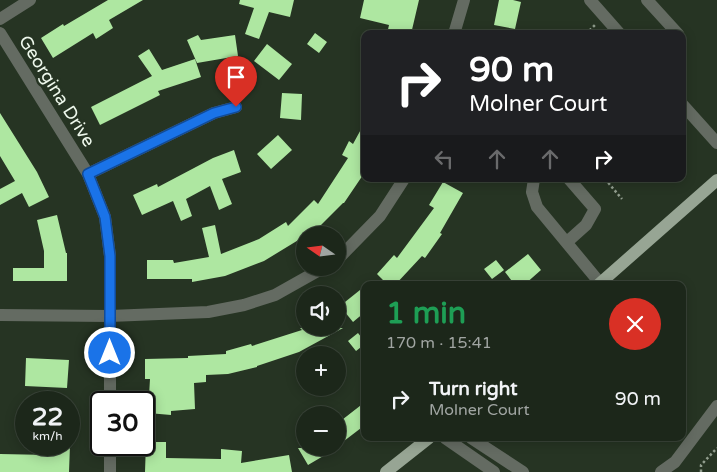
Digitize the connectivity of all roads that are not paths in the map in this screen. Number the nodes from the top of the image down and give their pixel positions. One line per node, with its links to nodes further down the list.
1 (30, 0): 5 (street)
2 (464, 0): 6 (street)
3 (590, 0): 7 (street)
4 (647, 0): 8 (street)
5 (0, 19)
6 (455, 30)
7 (616, 30)
8 (674, 30)
9 (0, 34): 13 (street, Georgina Drive)
10 (236, 107): 13 (street)
11 (686, 108): 12 (street)
12 (717, 143)
13 (88, 174): 24 (street, Georgina Drive)
14 (717, 180): 22 (main road)
15 (402, 182): 19 (street)
16 (534, 182): 18 (street)
17 (572, 182): 18 (street)
18 (566, 242): 21 (street)
19 (346, 251)
20 (309, 276): 24 (street)
21 (597, 281)
22 (602, 281)
23 (0, 315): 24 (street)
24 (110, 316): 25 (street, Georgina Drive)
25 (110, 391)
26 (717, 406): 31 (street)
27 (425, 441): 33 (main road)
28 (449, 441): 34 (street)
29 (476, 441): 35 (street)
30 (110, 456): 32 (street)
31 (675, 467): 36 (street)
32 (110, 472)
33 (386, 472)
34 (494, 472)
35 (523, 472)
36 (661, 472)

